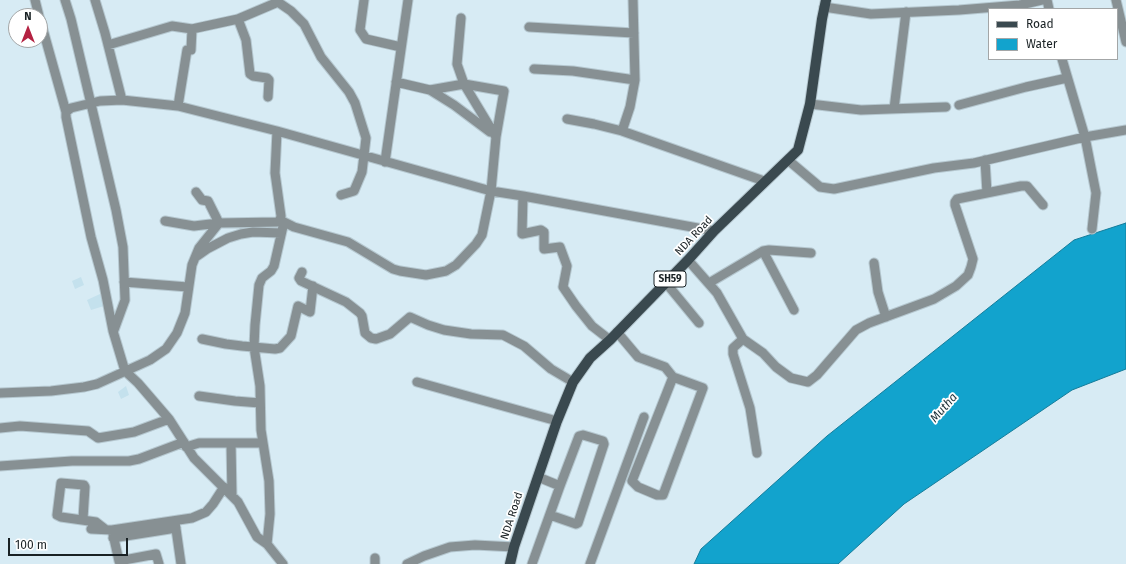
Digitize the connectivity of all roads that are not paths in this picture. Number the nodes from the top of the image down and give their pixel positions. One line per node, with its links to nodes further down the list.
1 (65, 0): 31 (street)
2 (95, 0): 19 (street)
3 (364, 0): 20 (street)
4 (408, 0): 20 (street)
5 (633, 0): 17 (street)
6 (1042, 0): 10 (street)
7 (276, 1): 14 (street); 44 (street)
8 (825, 4): 12 (street); 32 (main road, NDA Road / SH59)
9 (988, 8): 12 (street)
10 (990, 8)
11 (1118, 8): 18 (street)
12 (906, 12): 36 (street)
13 (461, 18): 27 (street)
14 (238, 19): 16 (street); 29 (street)
15 (530, 27): 17 (street)
16 (192, 29): 19 (street); 34 (street)
17 (634, 33): 25 (street)
18 (1126, 42)
19 (108, 45): 30 (street)
20 (401, 47): 26 (street)
21 (48, 48): 37 (street)
22 (1062, 60): 24 (street)
23 (534, 69): 25 (street)
24 (1067, 78): 33 (street); 43 (street)
25 (635, 80): 41 (street)
26 (396, 82): 28 (street); 47 (street)
27 (464, 84): 28 (street); 42 (street); 42 (street)
28 (430, 90): 42 (street)
29 (268, 96)
30 (122, 100): 31 (street); 34 (street)
31 (91, 103): 37 (street); 67 (street)
32 (810, 104): 36 (street); 45 (main road, NDA Road / SH59)
33 (959, 104)
34 (178, 106): 40 (street)
35 (946, 107): 36 (street)
36 (894, 109)
37 (66, 112): 75 (street)
38 (567, 119): 41 (street)
39 (1126, 130): 43 (street)
40 (277, 131): 44 (street); 56 (street)
41 (622, 131): 48 (street)
42 (496, 137): 49 (street)
43 (1085, 137): 46 (street); 58 (street)
44 (364, 156): 47 (street); 52 (street)
45 (788, 160): 46 (street); 48 (main road, NDA Road / SH59)
46 (985, 160): 51 (street)
47 (385, 162): 49 (street)
48 (764, 182): 59 (main road, NDA Road / SH59)
49 (491, 191): 53 (street); 56 (street)
50 (196, 192): 57 (street)
51 (987, 193): 54 (street); 73 (street)
52 (341, 195)
53 (523, 196): 59 (street); 79 (street)
54 (1043, 205)
55 (165, 221): 57 (street)
56 (282, 221): 57 (street); 60 (street)
57 (219, 223): 63 (street)
58 (1092, 229)
59 (714, 231): 64 (main road, NDA Road / SH59)
60 (281, 233): 63 (street); 80 (street)
61 (763, 251): 62 (street); 69 (street); 72 (street)
62 (811, 253)
63 (195, 257): 71 (street)
64 (688, 260): 68 (main road, NDA Road / SH59); 69 (street)
65 (874, 263): 73 (street)
66 (302, 272): 70 (street)
67 (124, 282): 71 (street); 75 (street)
68 (666, 283): 74 (street); 76 (main road, NDA Road / SH59)
69 (710, 283): 78 (street)
70 (312, 286): 80 (street); 84 (street)
71 (188, 287): 81 (street)
72 (794, 310)
73 (886, 317): 78 (street)
74 (699, 322)
75 (113, 331): 81 (street)
76 (617, 332): 79 (main road, NDA Road / SH59); 82 (street)
77 (202, 339): 80 (street)
78 (743, 339): 95 (street)
79 (610, 340): 84 (main road, NDA Road / SH59)
80 (254, 347): 87 (street)
81 (125, 371): 85 (street); 89 (street)
82 (673, 377): 82 (street)
83 (417, 382): 90 (street)
84 (573, 382): 90 (main road, NDA Road / SH59)
85 (0, 393)
86 (199, 396): 87 (street)
87 (260, 403): 93 (street)
88 (644, 417): 114 (street)
89 (169, 418): 91 (street); 94 (street)
90 (557, 421): 97 (main road, NDA Road / SH59)
91 (0, 428)
92 (231, 443): 93 (street); 94 (street); 100 (street)
93 (263, 443): 106 (street)
94 (185, 444): 96 (street); 99 (street)
95 (757, 452)
96 (0, 466)
97 (538, 477): 98 (street); 107 (main road, NDA Road / SH59)
98 (560, 486): 101 (street); 101 (street)
99 (224, 487): 100 (street); 103 (street)
100 (232, 496): 106 (street)
101 (550, 515): 113 (street)
102 (82, 519): 102 (street); 105 (street)
103 (176, 524): 105 (street); 109 (street)
104 (91, 529): 105 (street)
105 (110, 532): 108 (street)
106 (267, 544): 110 (street)
107 (514, 547): 111 (street); 112 (main road, NDA Road / SH59)
108 (159, 564)
109 (181, 564)
110 (283, 564)
111 (408, 564)
112 (510, 564)
113 (532, 564)
114 (590, 564)

